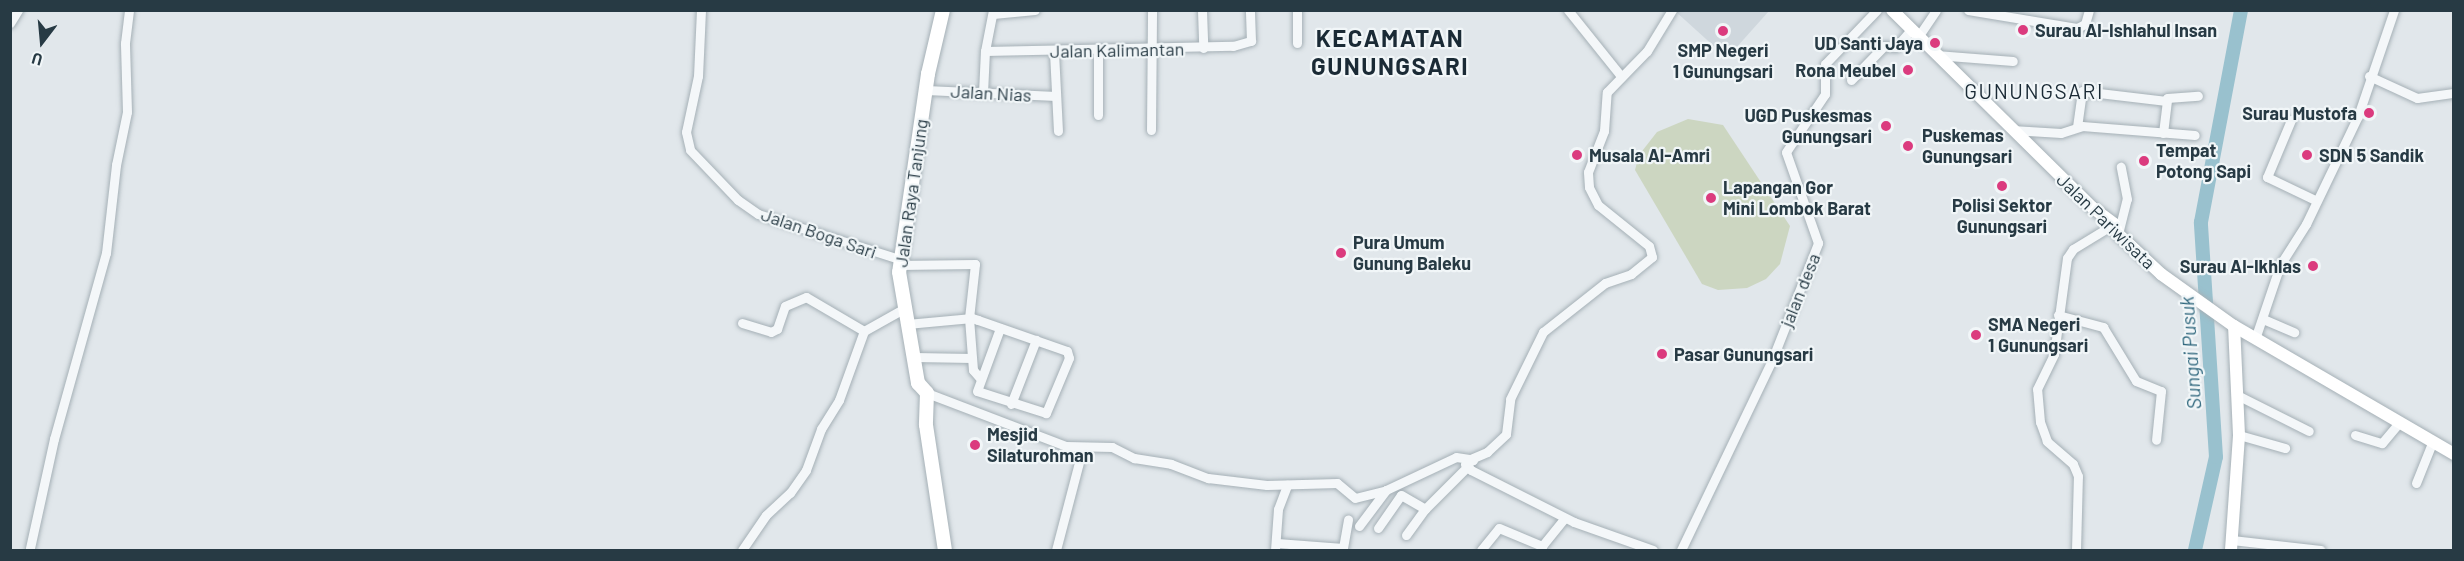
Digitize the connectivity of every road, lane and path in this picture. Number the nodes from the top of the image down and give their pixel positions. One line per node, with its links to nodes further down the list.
1 (18, 10): 19 (street)
2 (129, 10): 92 (street)
3 (701, 10): 51 (street, Jalan Boga Sari)
4 (943, 10): 33 (main road, Jalan Raya Tanjung)
5 (1035, 10): 18 (street)
6 (1152, 10): 23 (street)
7 (1202, 10): 22 (street)
8 (1250, 10): 22 (street, Jalan Kalimantan)
9 (1297, 10): 21 (street)
10 (1568, 10): 29 (street)
11 (1672, 10): 29 (street)
12 (1877, 10): 99 (street, jalan desa)
13 (1892, 10): 20 (main road, Jalan Pariwisata)
14 (1936, 10): 20 (street)
15 (1968, 10): 16 (street)
16 (2089, 10)
17 (2394, 10): 30 (street)
18 (993, 12): 24 (street)
19 (10, 22)
20 (1915, 33): 27 (main road, Jalan Pariwisata); 31 (street)
21 (1297, 43)
22 (1203, 48): 23 (street, Jalan Kalimantan)
23 (1152, 50): 25 (street, Jalan Kalimantan); 43 (street)
24 (985, 51): 26 (street, Jalan Kalimantan); 35 (street)
25 (1098, 51): 26 (street, Jalan Kalimantan); 40 (street)
26 (1054, 52): 37 (street)
27 (1936, 55): 28 (street); 44 (main road, Jalan Pariwisata)
28 (2013, 61)
29 (1620, 75): 79 (street)
30 (2369, 76): 36 (street); 49 (street)
31 (1851, 80)
32 (2083, 80): 34 (street)
33 (926, 90): 35 (street, Jalan Nias); 51 (main road, Jalan Raya Tanjung)
34 (2082, 91): 39 (street); 42 (street)
35 (983, 93): 37 (street, Jalan Nias)
36 (2454, 93)
37 (1056, 96): 45 (street)
38 (2198, 96): 39 (street)
39 (2166, 101): 46 (street)
40 (1098, 115)
41 (2291, 120): 49 (street)
42 (2077, 127): 44 (street); 46 (street)
43 (1151, 130)
44 (2012, 130): 50 (main road, Jalan Pariwisata)
45 (1058, 131)
46 (2163, 133): 47 (street)
47 (2195, 135)
48 (2121, 167): 50 (street)
49 (2317, 201): 55 (street)
50 (2116, 229): 53 (street); 56 (main road, Jalan Pariwisata)
51 (899, 262): 52 (main road, Jalan Raya Tanjung); 54 (street, Jalan Boga Sari)
52 (905, 308): 58 (main road, Jalan Raya Tanjung); 60 (street)
53 (2058, 315): 74 (street); 100 (street)
54 (969, 318): 58 (street); 59 (street); 65 (street)
55 (2263, 319): 61 (street); 62 (street)
56 (2226, 321): 62 (main road, Jalan Pariwisata); 68 (main road)
57 (742, 323): 60 (street)
58 (907, 324): 64 (main road, Jalan Raya Tanjung)
59 (1000, 328): 63 (street); 66 (street)
60 (864, 331): 93 (street)
61 (2294, 332)
62 (2255, 339): 70 (main road, Jalan Pariwisata)
63 (1036, 340): 69 (street); 69 (street)
64 (914, 357): 65 (street); 67 (main road, Jalan Raya Tanjung)
65 (972, 358): 66 (street)
66 (980, 378): 69 (street)
67 (927, 393): 76 (street); 94 (main road, Jalan Raya Tanjung)
68 (2239, 396): 71 (street); 72 (main road)
69 (1011, 404)
70 (2398, 423): 73 (street); 75 (main road, Jalan Pariwisata)
71 (2309, 431)
72 (2239, 435): 77 (street); 89 (main road)
73 (2355, 435)
74 (2156, 440)
75 (2433, 442): 78 (main road, Jalan Pariwisata); 80 (street)
76 (1083, 447): 81 (street); 95 (street)
77 (2285, 448)
78 (2454, 454)
79 (1471, 461): 82 (street); 83 (street); 84 (street)
80 (2416, 483)
81 (1287, 485): 82 (street); 91 (street)
82 (1386, 490): 86 (street)
83 (1425, 509): 87 (street); 88 (street)
84 (1565, 518): 90 (street); 98 (street)
85 (1348, 519): 91 (street)
86 (1359, 526)
87 (1378, 528)
88 (1406, 535)
89 (2232, 545): 101 (street)
90 (1542, 546): 96 (street); 97 (street)
91 (1276, 547)
92 (30, 548)
93 (742, 550)
94 (945, 550)
95 (1056, 550)
96 (1481, 550)
97 (1553, 550)
98 (1653, 550)
99 (1682, 550)
100 (2076, 550)
101 (2320, 550)

